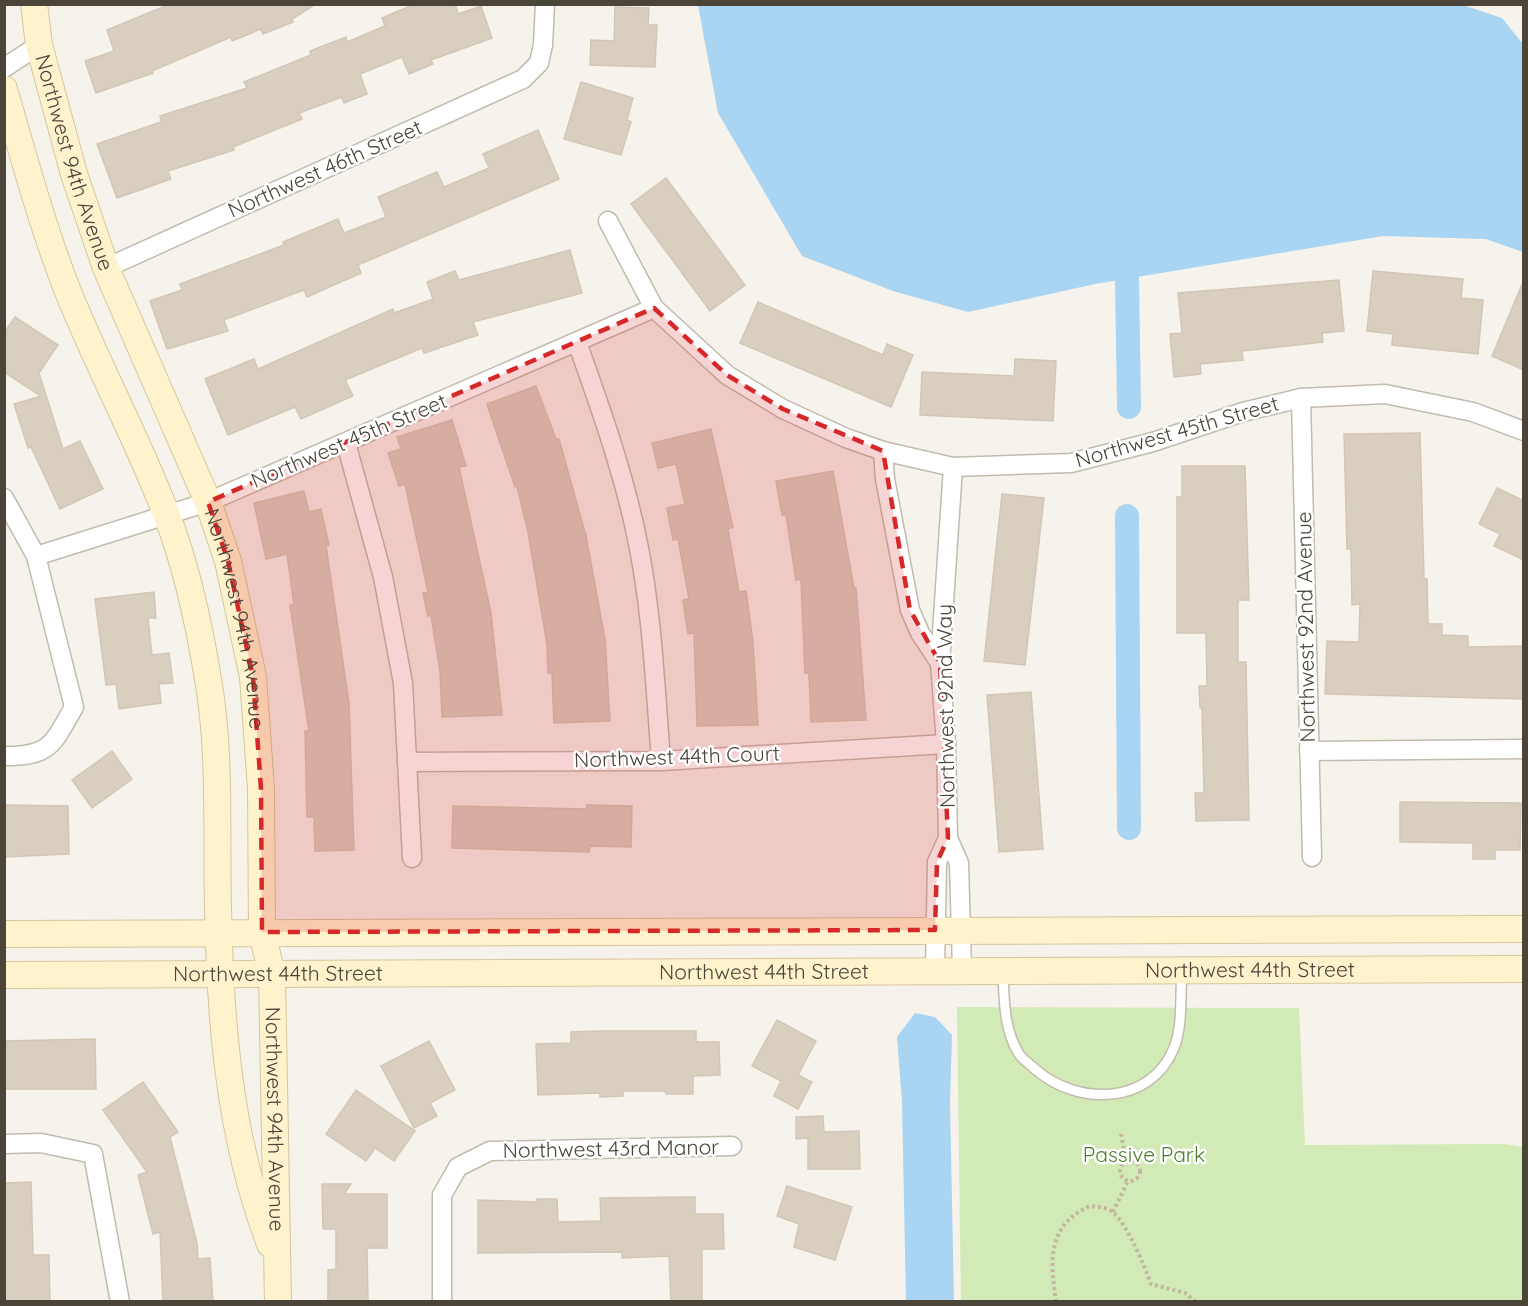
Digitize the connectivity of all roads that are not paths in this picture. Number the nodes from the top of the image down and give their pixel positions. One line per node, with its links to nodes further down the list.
1 (545, 4): 7 (street, Northwest 46th Street)
2 (36, 5): 3 (street, Northwest 94th Avenue)
3 (39, 45): 4 (street); 7 (street, Northwest 94th Avenue)
4 (4, 68)
5 (4, 89): 17 (street, Northwest 94th Avenue)
6 (608, 221): 8 (street, Northwest 45th Street)
7 (106, 268): 16 (street, Northwest 94th Avenue)
8 (654, 308): 9 (street, Northwest 45th Street); 13 (street, Northwest 45th Street)
9 (577, 342): 12 (street, Northwest 45th Street); 24 (street)
10 (1301, 398): 11 (street, Northwest 45th Street); 14 (street, Northwest 45th Street); 22 (street, Northwest 92nd Avenue)
11 (1524, 431)
12 (346, 443): 16 (street, Northwest 45th Street); 25 (street)
13 (883, 451): 14 (street, Northwest 45th Street); 19 (street)
14 (953, 467): 19 (street, Northwest 92nd Way)
15 (4, 498): 18 (street)
16 (208, 502): 17 (street, Northwest 45th Street); 32 (street, Northwest 94th Avenue)
17 (167, 516): 18 (street, Northwest 45th Street); 33 (street, Northwest 94th Avenue)
18 (36, 556): 23 (street)
19 (940, 663): 20 (street, Northwest 92nd Way)
20 (946, 744): 24 (street, Northwest 44th Court); 26 (street, Northwest 92nd Way)
21 (1524, 749): 22 (street)
22 (1309, 751): 27 (street, Northwest 92nd Avenue)
23 (4, 756)
24 (661, 761): 25 (street, Northwest 44th Court)
25 (407, 762): 28 (street)
26 (948, 838): 30 (street, Northwest 92nd Way); 31 (street, Northwest 92nd Way)
27 (1312, 857)
28 (412, 858)
29 (1524, 929): 31 (street, Northwest 44th Street)
30 (935, 930): 31 (street, Northwest 44th Street); 32 (street, Northwest 44th Street); 36 (street, Northwest 92nd Way)
31 (961, 931): 37 (street, Northwest 92nd Way)
32 (262, 932): 33 (street, Northwest 44th Street); 42 (street, Northwest 94th Avenue)
33 (219, 933): 34 (street, Northwest 44th Street); 41 (street, Northwest 94th Avenue)
34 (4, 934)
35 (1524, 969): 38 (street, Northwest 44th Street)
36 (935, 970): 37 (street, Northwest 44th Street); 42 (street, Northwest 44th Street)
37 (962, 970): 39 (street, Northwest 44th Street)
38 (1182, 970): 39 (street, Northwest 44th Street); 39 (lane)
39 (1003, 971)
40 (4, 975): 41 (street, Northwest 44th Street)
41 (221, 975): 42 (street, Northwest 44th Street); 45 (street, Northwest 94th Avenue)
42 (272, 975): 45 (street, Northwest 94th Avenue)
43 (4, 1144): 46 (street)
44 (732, 1146): 48 (street, Northwest 43rd Manor)
45 (277, 1264): 47 (street, Northwest 94th Avenue)
46 (120, 1302)
47 (278, 1302)
48 (442, 1302)

